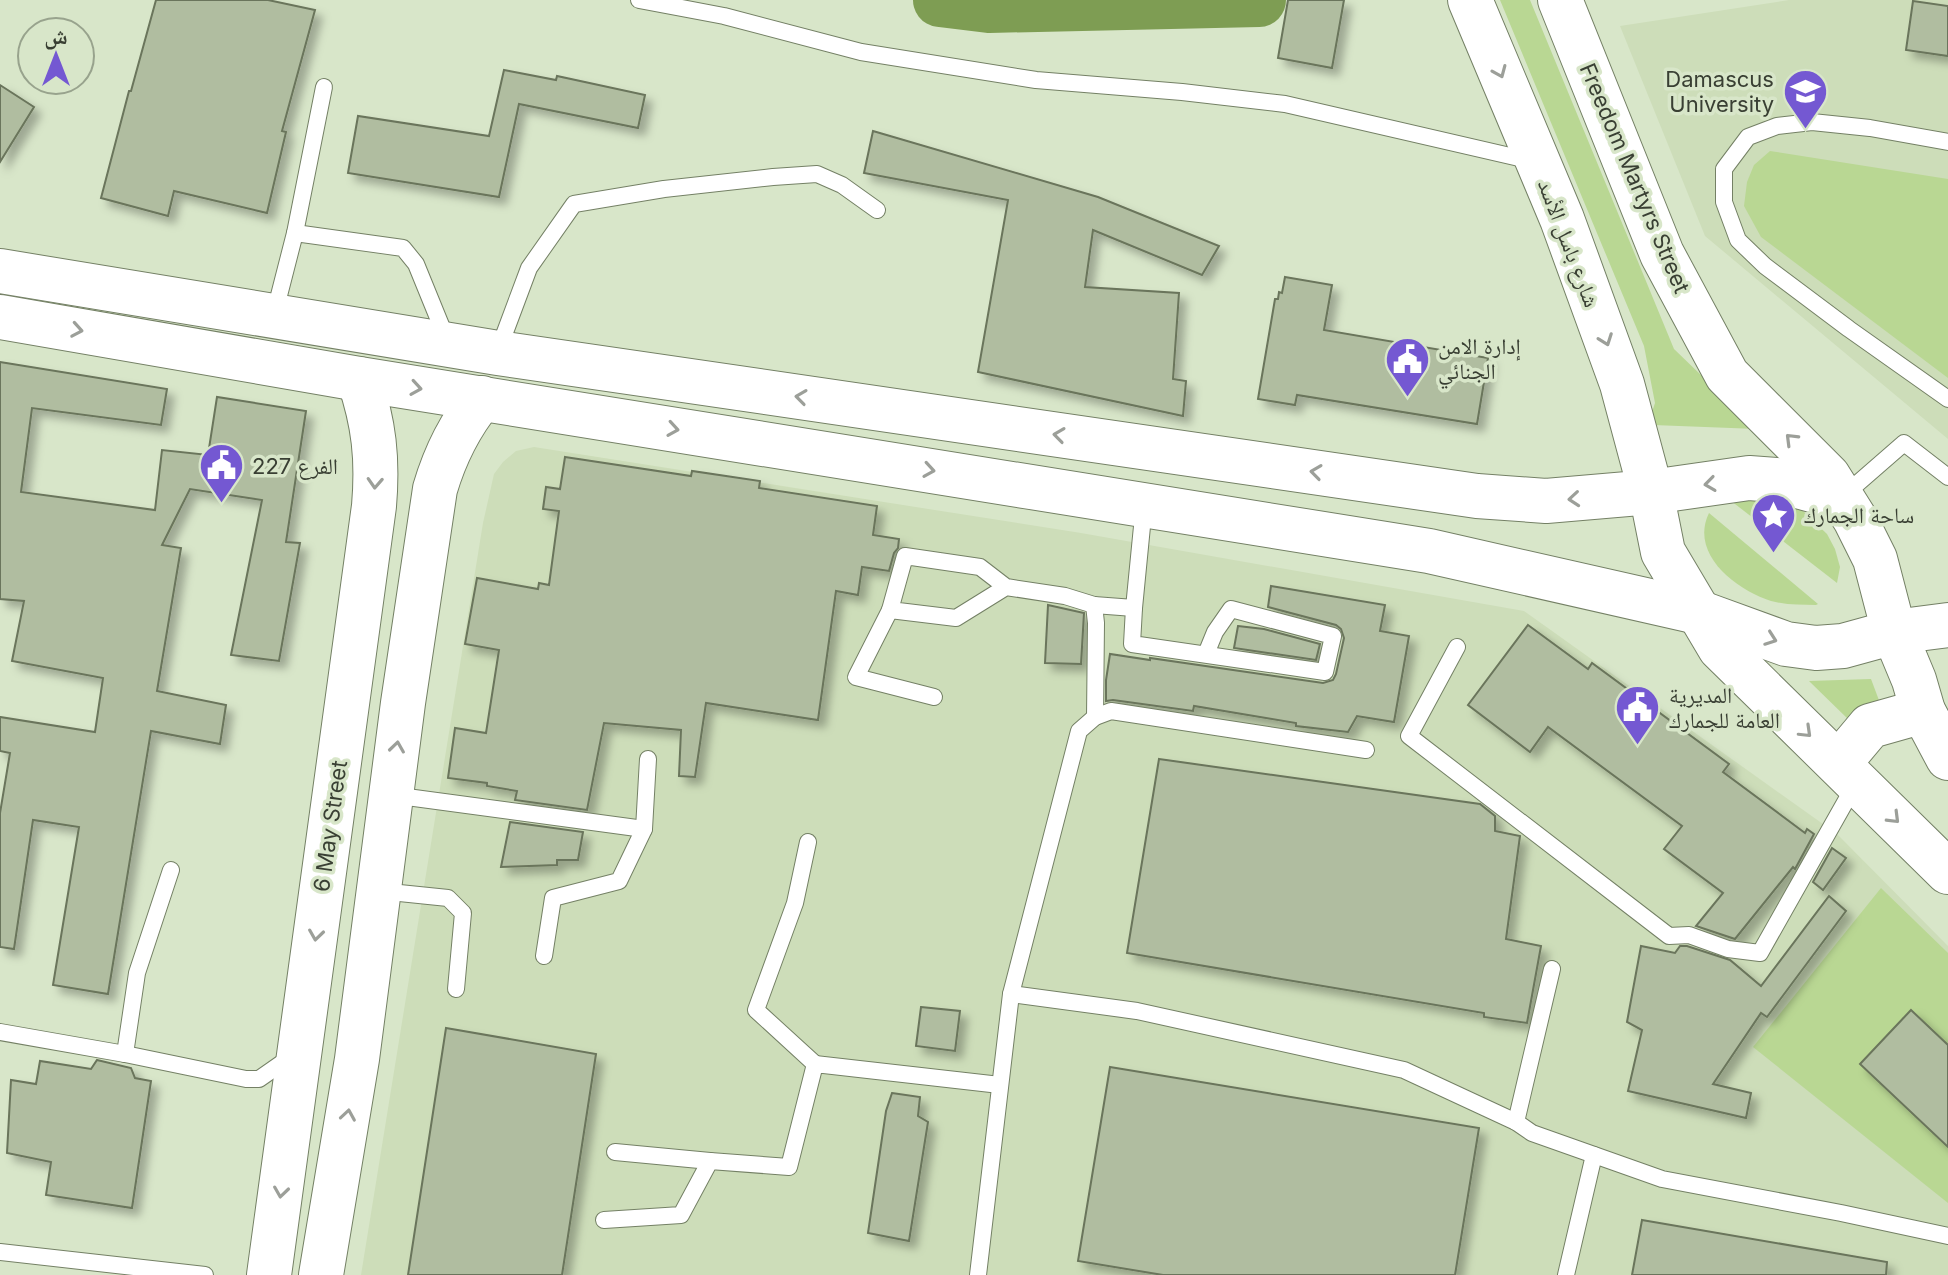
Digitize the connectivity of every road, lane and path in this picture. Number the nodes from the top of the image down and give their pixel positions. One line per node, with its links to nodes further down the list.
1 (639, 0): 6 (lane)
2 (1470, 0): 6 (main road, شارع باسل الأسد, one-way to 6)
3 (1560, 0): 19 (main road, Freedom Martyrs Street, one-way to 3)
4 (324, 87): 8 (lane)
5 (1948, 142): 16 (lane)
6 (1538, 163): 18 (main road, شارع باسل الأسد, one-way to 18)
7 (877, 210): 13 (lane)
8 (295, 233): 11 (lane); 12 (lane)
9 (16, 268): 11 (main road)
10 (0, 317): 14 (main road, one-way to 14)
11 (273, 317): 12 (main road)
12 (449, 346): 13 (main road)
13 (498, 353): 18 (main road, one-way to 13)
14 (359, 379): 15 (main road, one-way to 15); 30 (main road, 6 May Street, one-way to 30)
15 (482, 398): 20 (main road, one-way to 20); 32 (main road)
16 (1948, 399)
17 (1948, 477): 19 (lane)
18 (1651, 492): 19 (main road, one-way to 18); 25 (main road, شارع باسل الأسد)
19 (1841, 498): 27 (main road, Freedom Martyrs Street)
20 (1144, 505): 23 (lane); 25 (main road)
21 (1006, 587): 22 (lane); 24 (lane); 24 (lane)
22 (1094, 605): 23 (lane); 34 (lane)
23 (1134, 608): 29 (lane)
24 (890, 610): 31 (lane)
25 (1698, 612): 27 (main road, one-way to 27); 38 (main road, شارع باسل الأسد, one-way to 38)
26 (1948, 625): 27 (main road)
27 (1894, 632): 33 (main road, Freedom Martyrs Street)
28 (1457, 647): 38 (lane)
29 (1206, 654): 29 (lane)
30 (347, 697): 32 (main road); 50 (main road, 6 May Street, one-way to 50)
31 (934, 697)
32 (403, 703): 39 (main road, one-way to 32)
33 (1923, 711): 36 (main road, Freedom Martyrs Street); 38 (main road)
34 (1095, 717): 35 (lane); 48 (lane)
35 (1366, 750)
36 (1948, 758)
37 (648, 759): 40 (lane)
38 (1848, 772): 43 (main road, شارع باسل الأسد, one-way to 43)
39 (391, 795): 40 (lane); 44 (main road)
40 (644, 829): 45 (lane)
41 (808, 842): 53 (lane)
42 (171, 870): 51 (lane)
43 (1948, 872)
44 (378, 891): 47 (lane); 52 (main road)
45 (544, 956)
46 (1552, 969): 55 (lane)
47 (456, 989)
48 (1011, 994): 54 (lane); 55 (lane)
49 (0, 1032): 51 (lane)
50 (300, 1050): 51 (lane); 52 (main road); 63 (main road, 6 May Street, one-way to 63)
51 (125, 1054)
52 (357, 1059): 64 (main road, one-way to 52)
53 (815, 1064): 54 (lane); 58 (lane)
54 (1000, 1085): 65 (lane)
55 (1516, 1122): 57 (lane)
56 (615, 1152): 58 (lane)
57 (1594, 1155): 60 (lane); 66 (lane)
58 (710, 1161): 59 (lane)
59 (604, 1220)
60 (1948, 1236)
61 (0, 1252): 62 (lane)
62 (205, 1275)
63 (269, 1275)
64 (321, 1275)
65 (978, 1275)
66 (1566, 1275)

